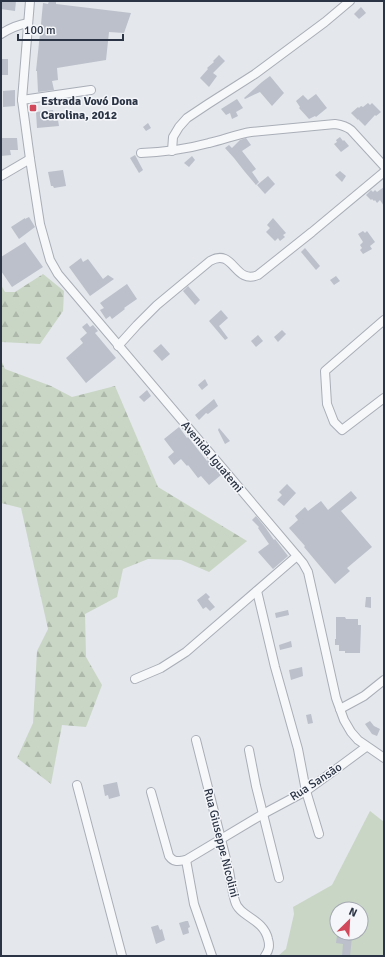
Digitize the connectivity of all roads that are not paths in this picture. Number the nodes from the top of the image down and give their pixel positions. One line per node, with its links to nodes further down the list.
1 (30, 1): 3 (street, Avenida Iguatemi)
2 (350, 1): 7 (street)
3 (28, 23): 4 (street); 6 (street, Avenida Iguatemi)
4 (1, 34)
5 (91, 90): 6 (street)
6 (22, 100): 9 (street, Avenida Iguatemi)
7 (172, 151): 8 (street); 10 (street)
8 (141, 153)
9 (30, 159): 12 (street); 14 (street, Avenida Iguatemi)
10 (384, 166)
11 (384, 172): 14 (street)
12 (1, 176)
13 (384, 320): 15 (street)
14 (118, 346): 16 (street, Avenida Iguatemi)
15 (384, 398)
16 (297, 556): 17 (street); 20 (street, Avenida Iguatemi)
17 (256, 591): 18 (street); 26 (street)
18 (135, 679)
19 (384, 680): 20 (street)
20 (340, 709): 22 (street, Avenida Iguatemi)
21 (196, 740): 30 (street, Rua Giuseppe Nicolini)
22 (366, 747): 24 (street, Avenida Iguatemi); 26 (street, Rua Sansão)
23 (249, 750): 28 (street)
24 (384, 758)
25 (77, 785): 33 (street)
26 (306, 791): 28 (street, Rua Sansão); 29 (street)
27 (151, 792): 31 (street)
28 (263, 814): 30 (street, Rua Sansão); 32 (street)
29 (319, 834)
30 (220, 839): 31 (street, Rua Sansão); 35 (street, Rua Giuseppe Nicolini)
31 (186, 860): 34 (street)
32 (280, 878)
33 (122, 956)
34 (212, 956)
35 (265, 956)

